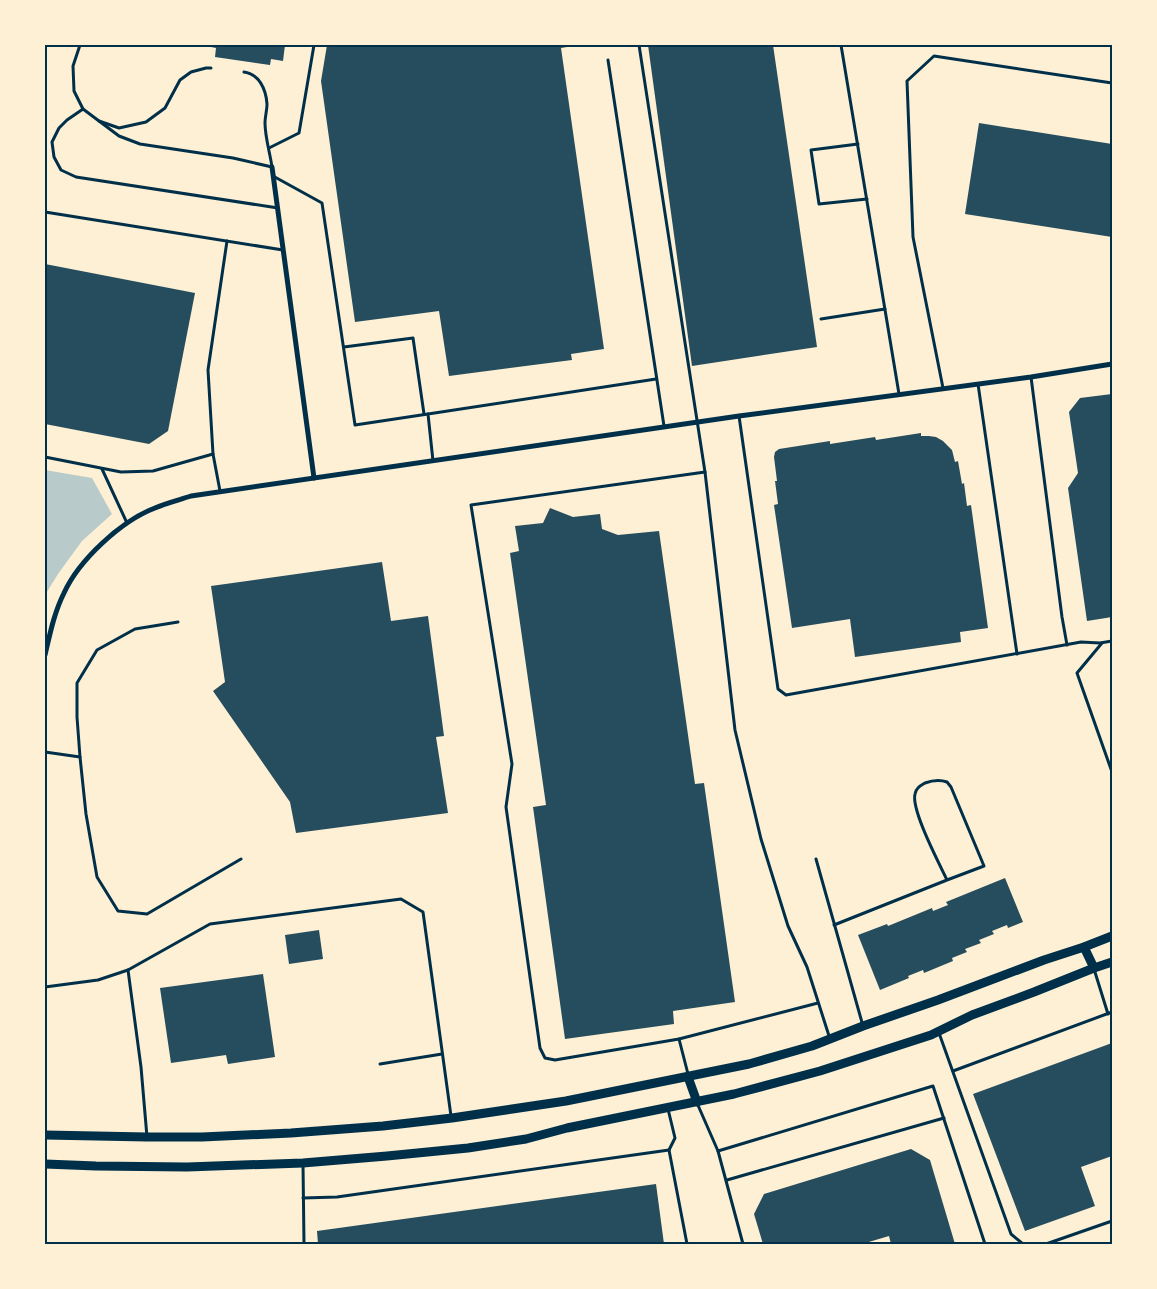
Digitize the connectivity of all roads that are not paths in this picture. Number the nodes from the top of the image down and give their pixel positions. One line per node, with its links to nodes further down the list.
1 (80, 45): 9 (lane)
2 (314, 45): 12 (lane)
3 (639, 45): 31 (lane)
4 (841, 45): 11 (lane)
5 (608, 60): 25 (lane)
6 (211, 68): 10 (lane)
7 (244, 72): 12 (lane)
8 (1112, 83): 27 (lane)
9 (83, 109): 10 (lane); 16 (lane)
10 (99, 121): 13 (lane)
11 (858, 144): 15 (lane); 15 (lane)
12 (269, 148): 13 (lane)
13 (272, 166): 14 (street)
14 (273, 176): 16 (street); 22 (lane)
15 (867, 199): 20 (lane)
16 (278, 208): 19 (street)
17 (45, 212): 18 (lane)
18 (226, 241): 19 (lane); 33 (lane)
19 (284, 250): 38 (street)
20 (885, 309): 21 (lane); 28 (lane)
21 (821, 319)
22 (344, 347): 29 (lane); 29 (lane)
23 (1112, 364): 24 (street)
24 (1031, 377): 26 (street); 44 (lane)
25 (656, 379): 29 (lane); 32 (lane)
26 (978, 384): 27 (street); 45 (lane)
27 (943, 388): 28 (street)
28 (899, 394): 30 (street)
29 (426, 414): 35 (lane)
30 (739, 416): 31 (street); 45 (lane)
31 (698, 423): 32 (street); 37 (lane)
32 (664, 427): 35 (street)
33 (213, 454): 36 (lane); 39 (lane)
34 (45, 457): 36 (lane)
35 (433, 461): 38 (street)
36 (102, 468): 40 (lane)
37 (705, 472): 60 (lane); 64 (lane)
38 (314, 478): 39 (street)
39 (220, 491): 40 (street)
40 (127, 522): 46 (street)
41 (178, 622): 48 (lane)
42 (1112, 640): 43 (lane)
43 (1102, 643): 44 (lane); 49 (lane)
44 (1067, 645): 45 (lane)
45 (1017, 654)
46 (45, 655)
47 (45, 752): 48 (lane)
48 (80, 757): 50 (lane)
49 (1112, 772)
50 (240, 859)
51 (816, 859): 53 (lane)
52 (947, 880): 52 (lane); 53 (lane)
53 (834, 925): 62 (lane)
54 (1112, 936): 55 (street)
55 (1084, 947): 57 (street); 62 (street)
56 (1112, 962): 57 (street)
57 (1094, 968): 61 (lane); 63 (street)
58 (128, 970): 59 (lane); 66 (lane); 75 (lane)
59 (45, 987)
60 (818, 1003): 64 (lane); 65 (lane)
61 (1110, 1013): 68 (lane)
62 (863, 1026): 65 (street)
63 (938, 1032): 68 (lane); 70 (street)
64 (679, 1039): 69 (lane)
65 (830, 1039): 69 (street)
66 (442, 1054): 67 (lane); 72 (lane)
67 (380, 1064)
68 (953, 1071): 87 (lane)
69 (688, 1077): 70 (street); 72 (street)
70 (697, 1102): 71 (street); 77 (lane)
71 (668, 1107): 76 (lane); 78 (street)
72 (452, 1118): 75 (street)
73 (944, 1118): 77 (lane); 80 (lane); 86 (lane)
74 (45, 1135): 75 (street)
75 (147, 1138)
76 (669, 1150): 81 (lane); 84 (lane)
77 (718, 1151): 80 (lane)
78 (302, 1163): 79 (street); 81 (lane)
79 (45, 1164)
80 (727, 1180): 85 (lane)
81 (303, 1198): 83 (lane)
82 (1112, 1221): 88 (lane)
83 (304, 1244)
84 (687, 1244)
85 (743, 1244)
86 (985, 1244)
87 (1023, 1244)
88 (1046, 1244)

